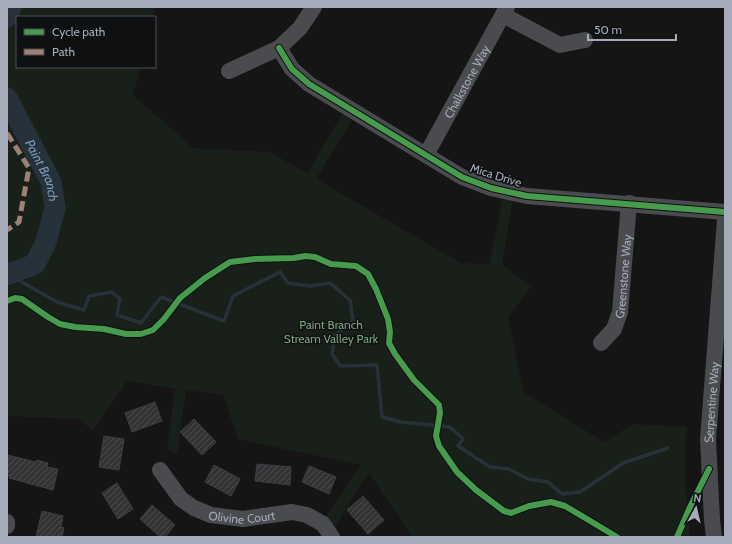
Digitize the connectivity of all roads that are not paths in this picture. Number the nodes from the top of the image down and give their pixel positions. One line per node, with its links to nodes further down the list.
1 (314, 7): 4 (street)
2 (505, 11): 3 (street); 6 (street, Chalkstone Way)
3 (585, 40)
4 (278, 48): 5 (street); 6 (street, Mica Drive)
5 (229, 71)
6 (426, 155): 7 (street, Mica Drive)
7 (629, 203): 8 (street, Mica Drive); 10 (street, Greenstone Way)
8 (725, 212)
9 (725, 220): 15 (street, Serpentine Way)
10 (601, 343)
11 (160, 470): 14 (street, Olivine Court)
12 (7, 522): 13 (street)
13 (7, 526)
14 (332, 537)
15 (714, 537)

